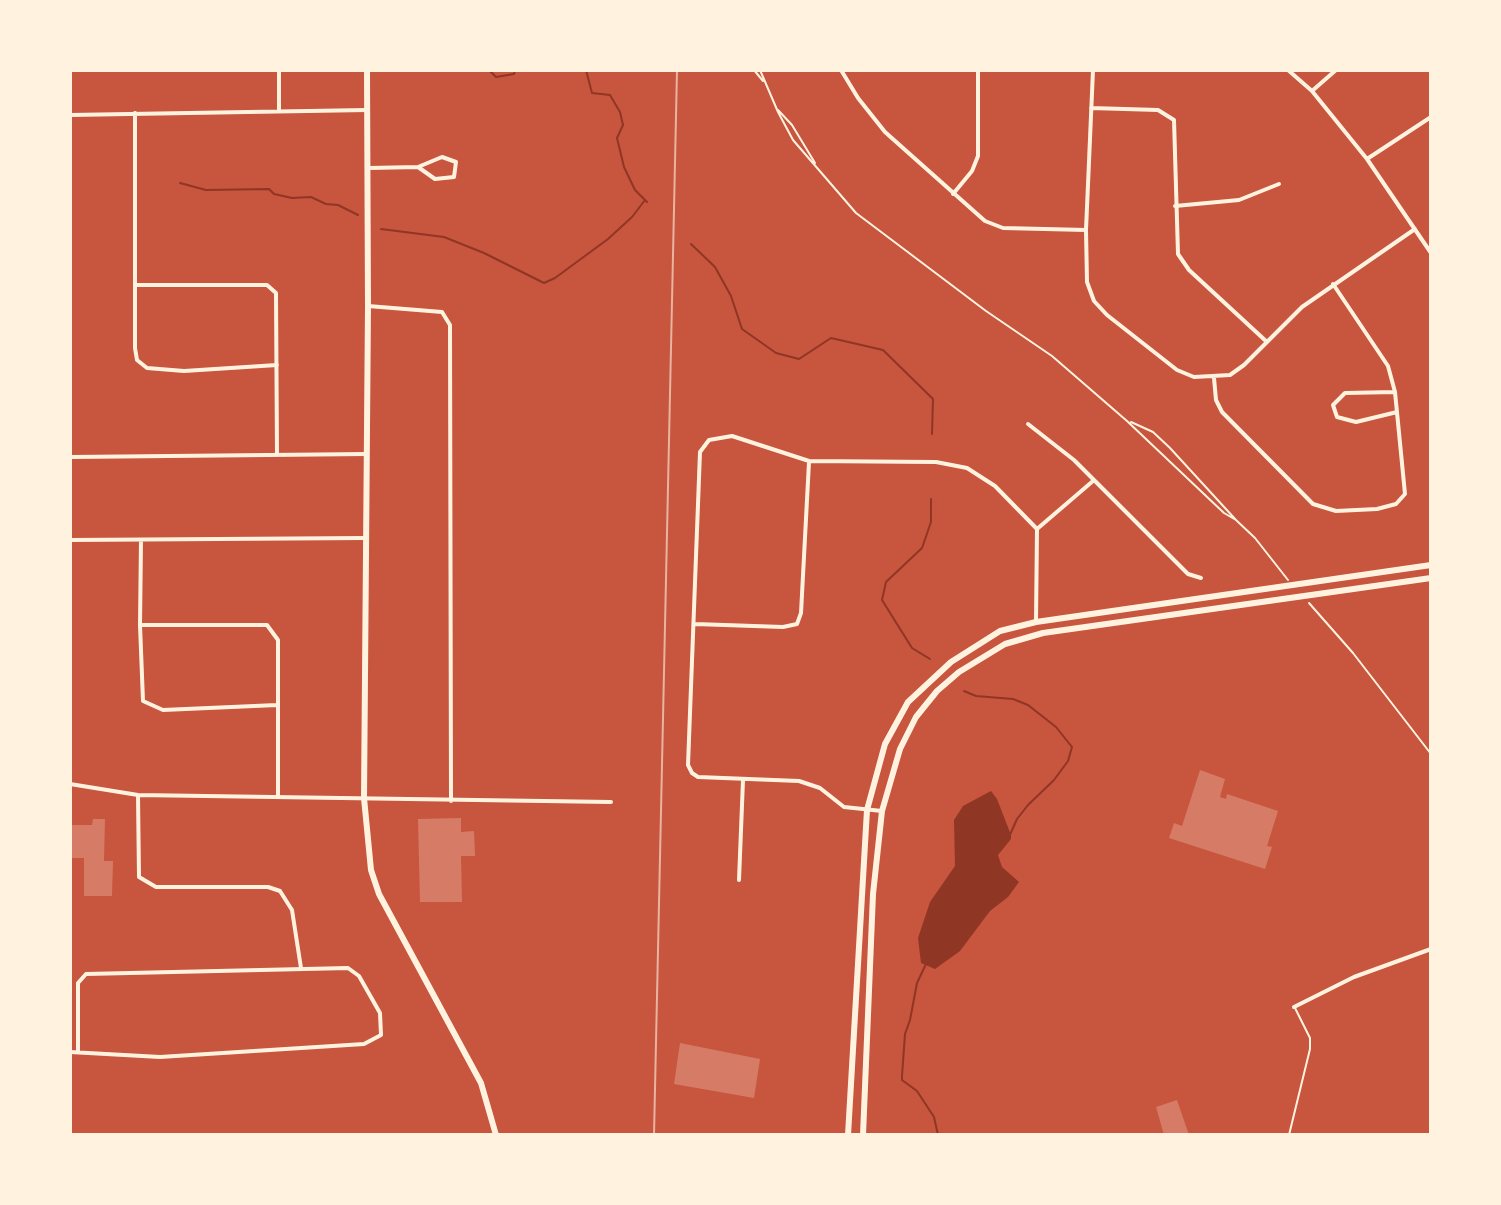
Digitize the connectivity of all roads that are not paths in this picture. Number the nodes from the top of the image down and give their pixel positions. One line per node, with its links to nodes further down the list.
1 (279, 70): 11 (street)
2 (367, 70): 10 (main road)
3 (841, 70): 19 (street)
4 (978, 70): 19 (street)
5 (1093, 70): 9 (street)
6 (1288, 70): 8 (street)
7 (1336, 70): 8 (street)
8 (1312, 91): 15 (street)
9 (1091, 108): 20 (street); 22 (street)
10 (367, 110): 11 (street); 17 (main road)
11 (279, 111): 12 (street)
12 (135, 113): 13 (street); 25 (street)
13 (70, 115)
14 (1431, 117): 15 (street)
15 (1367, 159): 21 (street)
16 (418, 167): 16 (street); 17 (street)
17 (368, 168): 26 (main road)
18 (1279, 184): 20 (street)
19 (953, 194): 22 (street)
20 (1175, 206): 27 (street)
21 (1415, 229): 23 (street); 24 (street)
22 (1086, 230): 29 (street)
23 (1431, 253)
24 (1333, 284): 27 (street); 30 (street)
25 (135, 285): 28 (street); 28 (street)
26 (368, 306): 33 (main road); 54 (street)
27 (1267, 342): 29 (street)
28 (277, 365): 34 (street)
29 (1214, 378): 31 (street)
30 (1395, 392): 31 (street); 31 (street)
31 (1397, 412)
32 (1028, 424): 37 (street)
33 (367, 454): 34 (street); 39 (main road)
34 (277, 455): 35 (street)
35 (70, 457)
36 (809, 461): 38 (street); 46 (street); 46 (street)
37 (1094, 481): 38 (street); 43 (street)
38 (1037, 529): 45 (street)
39 (366, 538): 41 (street); 53 (main road)
40 (70, 540): 41 (street)
41 (141, 540): 47 (street)
42 (1431, 565): 45 (main road)
43 (1201, 578)
44 (1431, 579): 57 (main road)
45 (1036, 622): 56 (main road)
46 (695, 624): 49 (street)
47 (140, 625): 48 (street); 48 (street)
48 (277, 705): 52 (street)
49 (743, 779): 56 (street); 58 (street)
50 (70, 784): 51 (street)
51 (138, 795): 52 (street); 60 (street)
52 (278, 796): 53 (street)
53 (364, 798): 54 (street); 64 (main road)
54 (451, 801): 55 (street)
55 (611, 802)
56 (867, 810): 57 (street); 65 (main road)
57 (882, 811): 66 (main road)
58 (739, 880)
59 (1431, 949): 61 (street)
60 (301, 968): 63 (street); 63 (street)
61 (1294, 1007): 67 (lane)
62 (70, 1052): 63 (street)
63 (78, 1052)
64 (496, 1135)
65 (848, 1135)
66 (863, 1135)
67 (1289, 1135)

